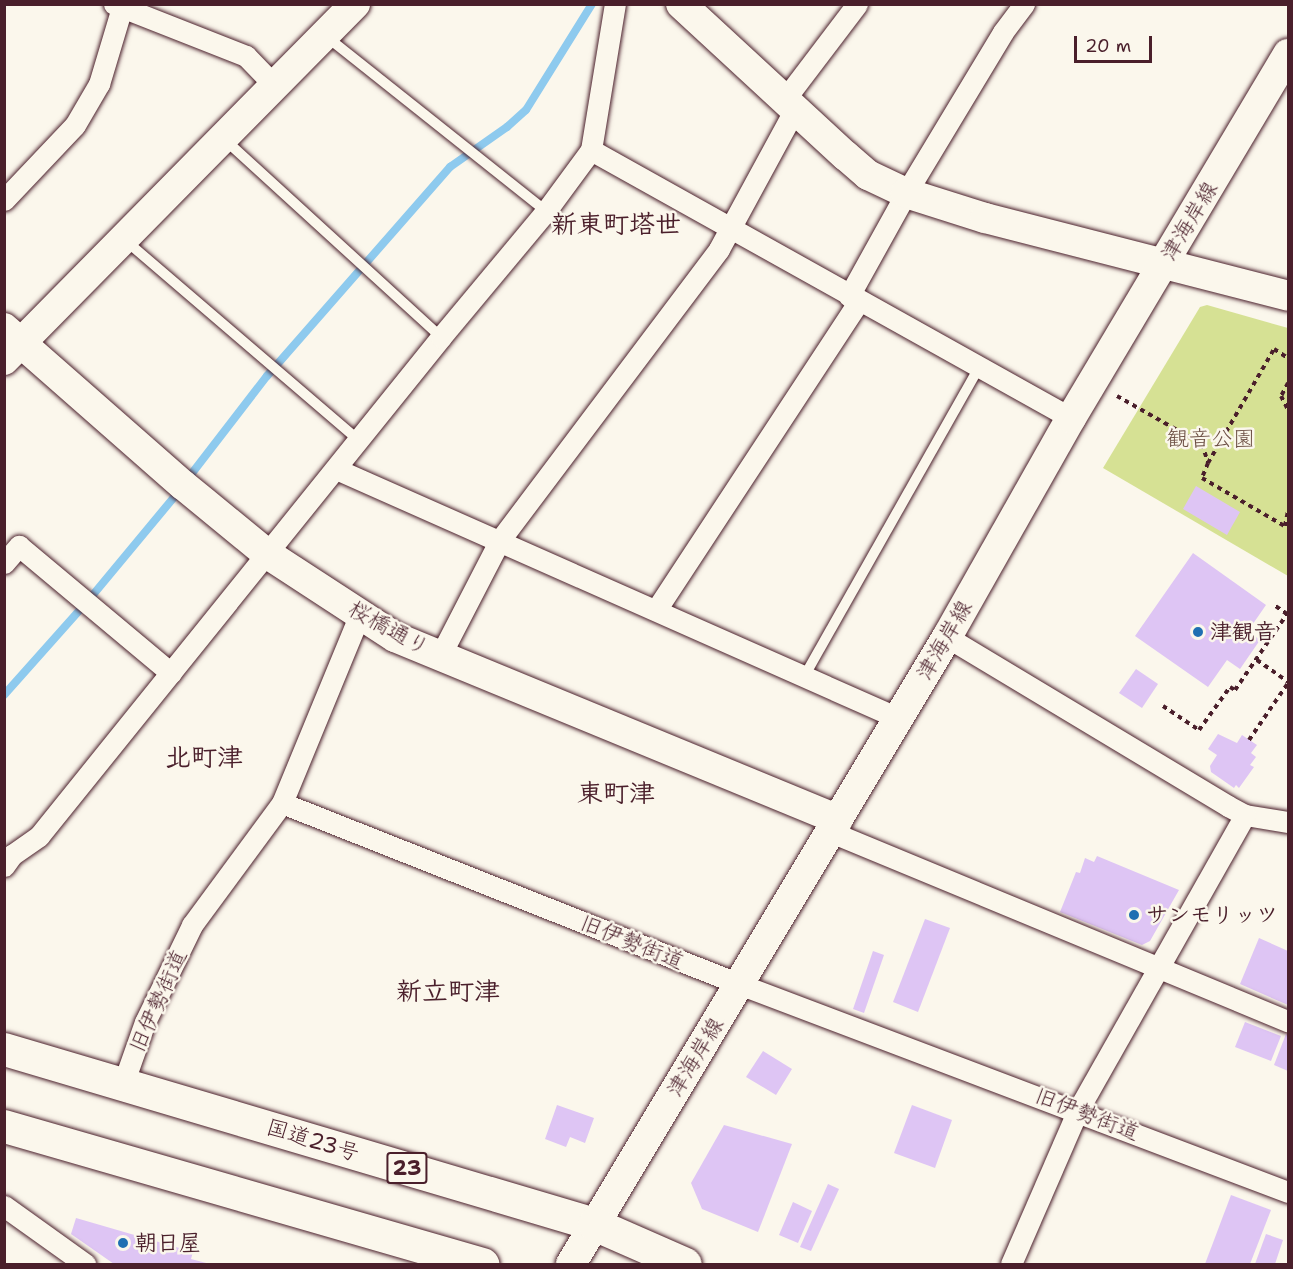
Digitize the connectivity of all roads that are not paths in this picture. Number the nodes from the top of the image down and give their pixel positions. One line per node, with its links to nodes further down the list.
1 (355, 4): 7 (street)
2 (615, 4): 12 (street)
3 (681, 4): 10 (street)
4 (857, 4): 10 (street)
5 (1024, 4): 13 (street)
6 (120, 6): 9 (street); 14 (street)
7 (324, 35): 9 (street); 15 (lane)
8 (1288, 54): 18 (street, 津海岸線)
9 (274, 84): 11 (street)
10 (790, 104): 13 (street); 16 (street)
11 (223, 138): 17 (street); 21 (lane)
12 (591, 150): 15 (street); 16 (street)
13 (906, 193): 18 (street); 20 (street)
14 (4, 200)
15 (546, 211): 21 (street)
16 (730, 228): 20 (street); 28 (street)
17 (124, 240): 22 (street); 25 (lane)
18 (1162, 265): 19 (street); 24 (street, 津海岸線)
19 (1288, 296)
20 (854, 299): 23 (street); 31 (street)
21 (441, 337): 25 (street)
22 (10, 344): 29 (street, 桜橋通り)
23 (979, 368): 24 (street); 36 (lane)
24 (1071, 418): 33 (street, 津海岸線)
25 (358, 440): 26 (street)
26 (336, 469): 28 (street); 29 (street)
27 (12, 540): 30 (street); 35 (street)
28 (500, 540): 31 (street); 34 (street)
29 (266, 553): 32 (street, 桜橋通り); 35 (street)
30 (4, 563)
31 (656, 610): 36 (street)
32 (360, 614): 34 (street, 桜橋通り); 38 (street)
33 (947, 638): 37 (street, 津海岸線); 39 (street)
34 (440, 656): 41 (street, 桜橋通り)
35 (171, 673): 42 (street)
36 (805, 675): 37 (street)
37 (898, 718): 41 (street, 津海岸線)
38 (282, 802): 44 (street, 旧伊勢街道); 47 (street, 旧伊勢街道)
39 (1245, 815): 40 (street); 43 (street)
40 (1288, 822)
41 (835, 826): 43 (street); 44 (street, 津海岸線)
42 (7, 855)
43 (1159, 968): 45 (street); 48 (street)
44 (739, 984): 48 (street, 旧伊勢街道); 52 (street, 津海岸線)
45 (1288, 1021)
46 (4, 1049): 47 (highway, 国道23号 / 23)
47 (123, 1084): 52 (highway, 国道23号 / 23)
48 (1078, 1110): 50 (street, 旧伊勢街道); 57 (street)
49 (4, 1126): 54 (highway)
50 (1288, 1192)
51 (4, 1206): 53 (street)
52 (594, 1224): 55 (street, 津海岸線); 56 (highway, 国道23号 / 23)
53 (85, 1264)
54 (483, 1264)
55 (571, 1264)
56 (685, 1264)
57 (1011, 1264)

